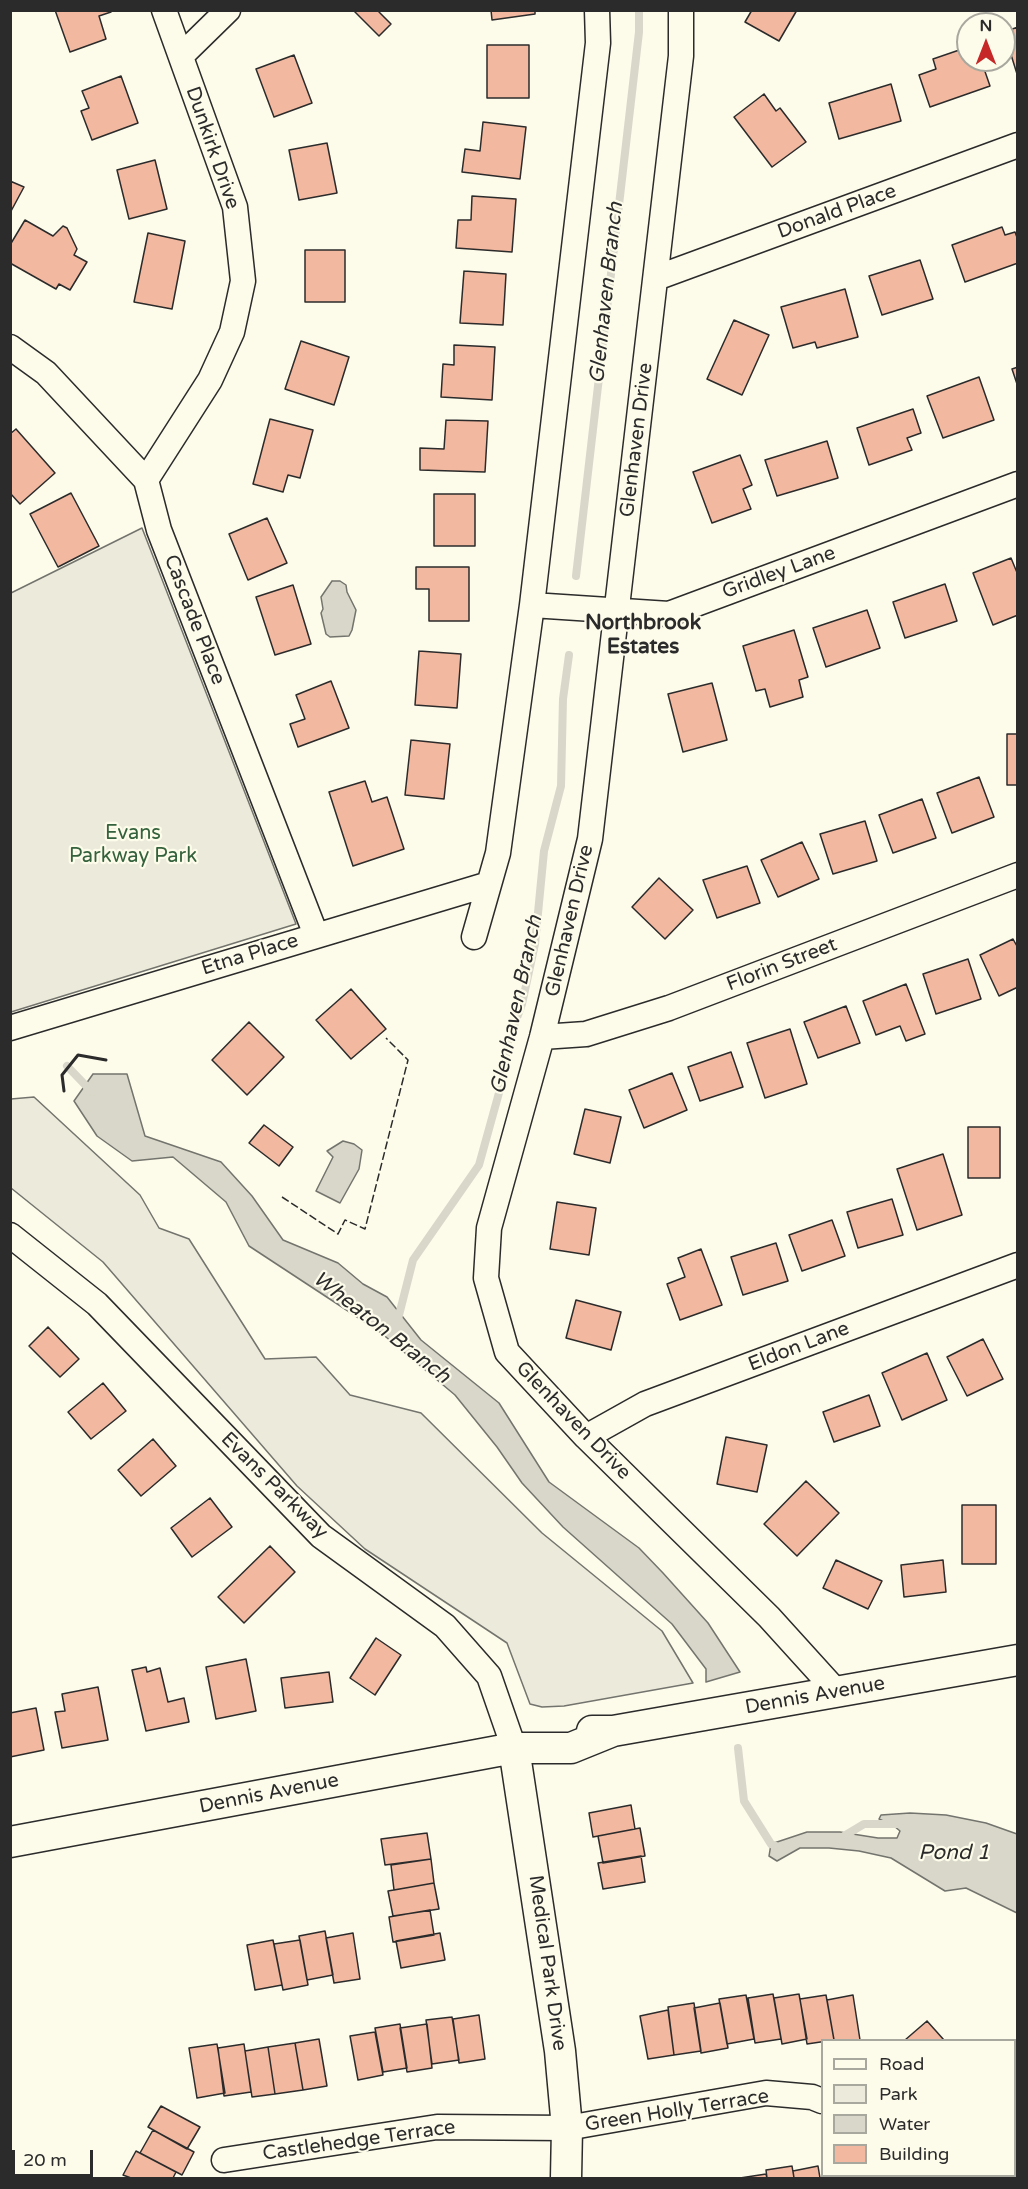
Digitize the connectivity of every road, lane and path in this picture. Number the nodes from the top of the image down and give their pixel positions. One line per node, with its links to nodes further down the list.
1 (164, 10): 5 (street, Dunkirk Drive)
2 (228, 10): 5 (street)
3 (597, 10): 11 (street)
4 (681, 10): 7 (street, Glenhaven Drive)
5 (181, 56): 9 (street, Dunkirk Drive)
6 (1017, 145): 7 (street, Donald Place)
7 (656, 278): 12 (street, Glenhaven Drive)
8 (10, 347): 9 (street, Cascade Place)
9 (146, 480): 15 (street, Cascade Place)
10 (1017, 484): 12 (street, Gridley Lane)
11 (532, 605): 12 (street, Gridley Lane); 14 (street)
12 (616, 610): 18 (street, Glenhaven Drive)
13 (1017, 875): 18 (street, Florin Street)
14 (489, 884): 15 (street, Etna Place); 16 (street)
15 (316, 935): 17 (street, Etna Place)
16 (474, 937)
17 (10, 1028)
18 (542, 1037): 21 (street, Glenhaven Drive)
19 (10, 1235): 24 (street, Evans Parkway)
20 (1017, 1265): 21 (street, Eldon Lane)
21 (585, 1437): 23 (street, Glenhaven Drive)
22 (1017, 1660): 23 (street, Dennis Avenue)
23 (837, 1692): 24 (street, Dennis Avenue)
24 (521, 1748): 25 (street, Dennis Avenue); 27 (street, Medical Park Drive)
25 (10, 1842)
26 (821, 2101): 27 (street, Green Holly Terrace)
27 (567, 2128): 28 (street, Castlehedge Terrace); 29 (street, Medical Park Drive)
28 (224, 2160)
29 (566, 2178)

